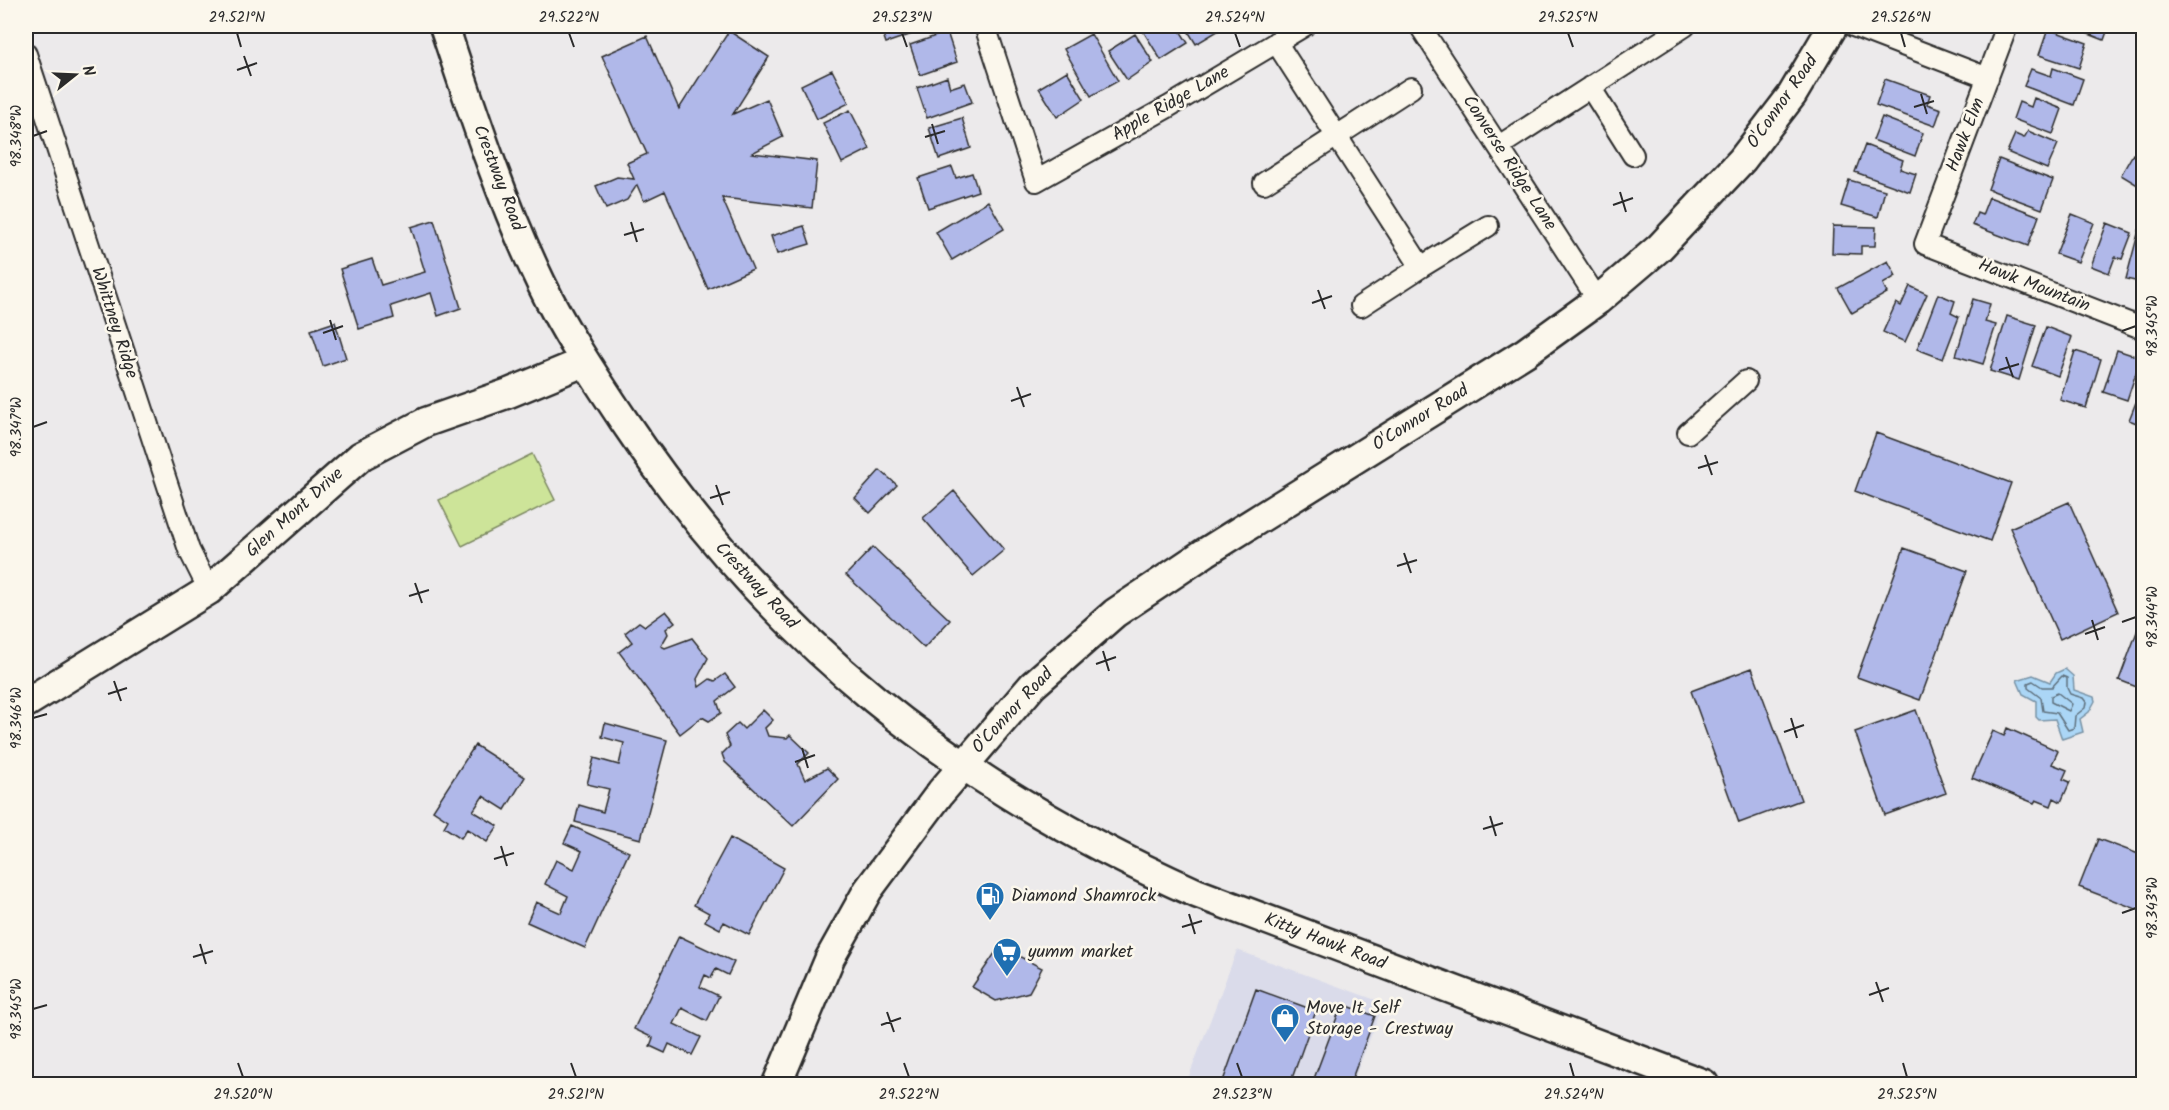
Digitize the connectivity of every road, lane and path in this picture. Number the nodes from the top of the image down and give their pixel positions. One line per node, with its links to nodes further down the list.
1 (444, 26): 24 (main road, Crestway Road)
2 (985, 26): 9 (street, Apple Ridge Lane)
3 (1304, 26): 9 (street, Apple Ridge Lane)
4 (1420, 26): 15 (street, Converse Ridge Lane)
5 (1685, 26): 12 (street)
6 (1833, 26): 21 (main road, O'Connor Road)
7 (1853, 26): 11 (street)
8 (2007, 26): 11 (street, Hawk Elm)
9 (1276, 42): 14 (street)
10 (26, 54): 27 (street, Whittney Ridge)
11 (1988, 78): 19 (street, Hawk Elm)
12 (1590, 87): 15 (street); 16 (street)
13 (1411, 88): 14 (street)
14 (1337, 136): 17 (street); 20 (street)
15 (1499, 146): 21 (street, Converse Ridge Lane)
16 (1633, 155)
17 (1264, 183)
18 (1488, 226): 20 (street)
19 (1924, 244): 23 (street, Hawk Mountain)
20 (1421, 267): 22 (street)
21 (1598, 300): 29 (main road, O'Connor Road)
22 (1360, 306)
23 (2144, 328)
24 (584, 362): 27 (main road, Glen Mont Drive); 29 (main road, Crestway Road)
25 (1746, 381): 26 (street)
26 (1688, 433)
27 (209, 590): 28 (main road, Glen Mont Drive)
28 (26, 703)
29 (964, 765): 30 (main road); 31 (main road, Kitty Hawk Road)
30 (777, 1084)
31 (1704, 1084)

